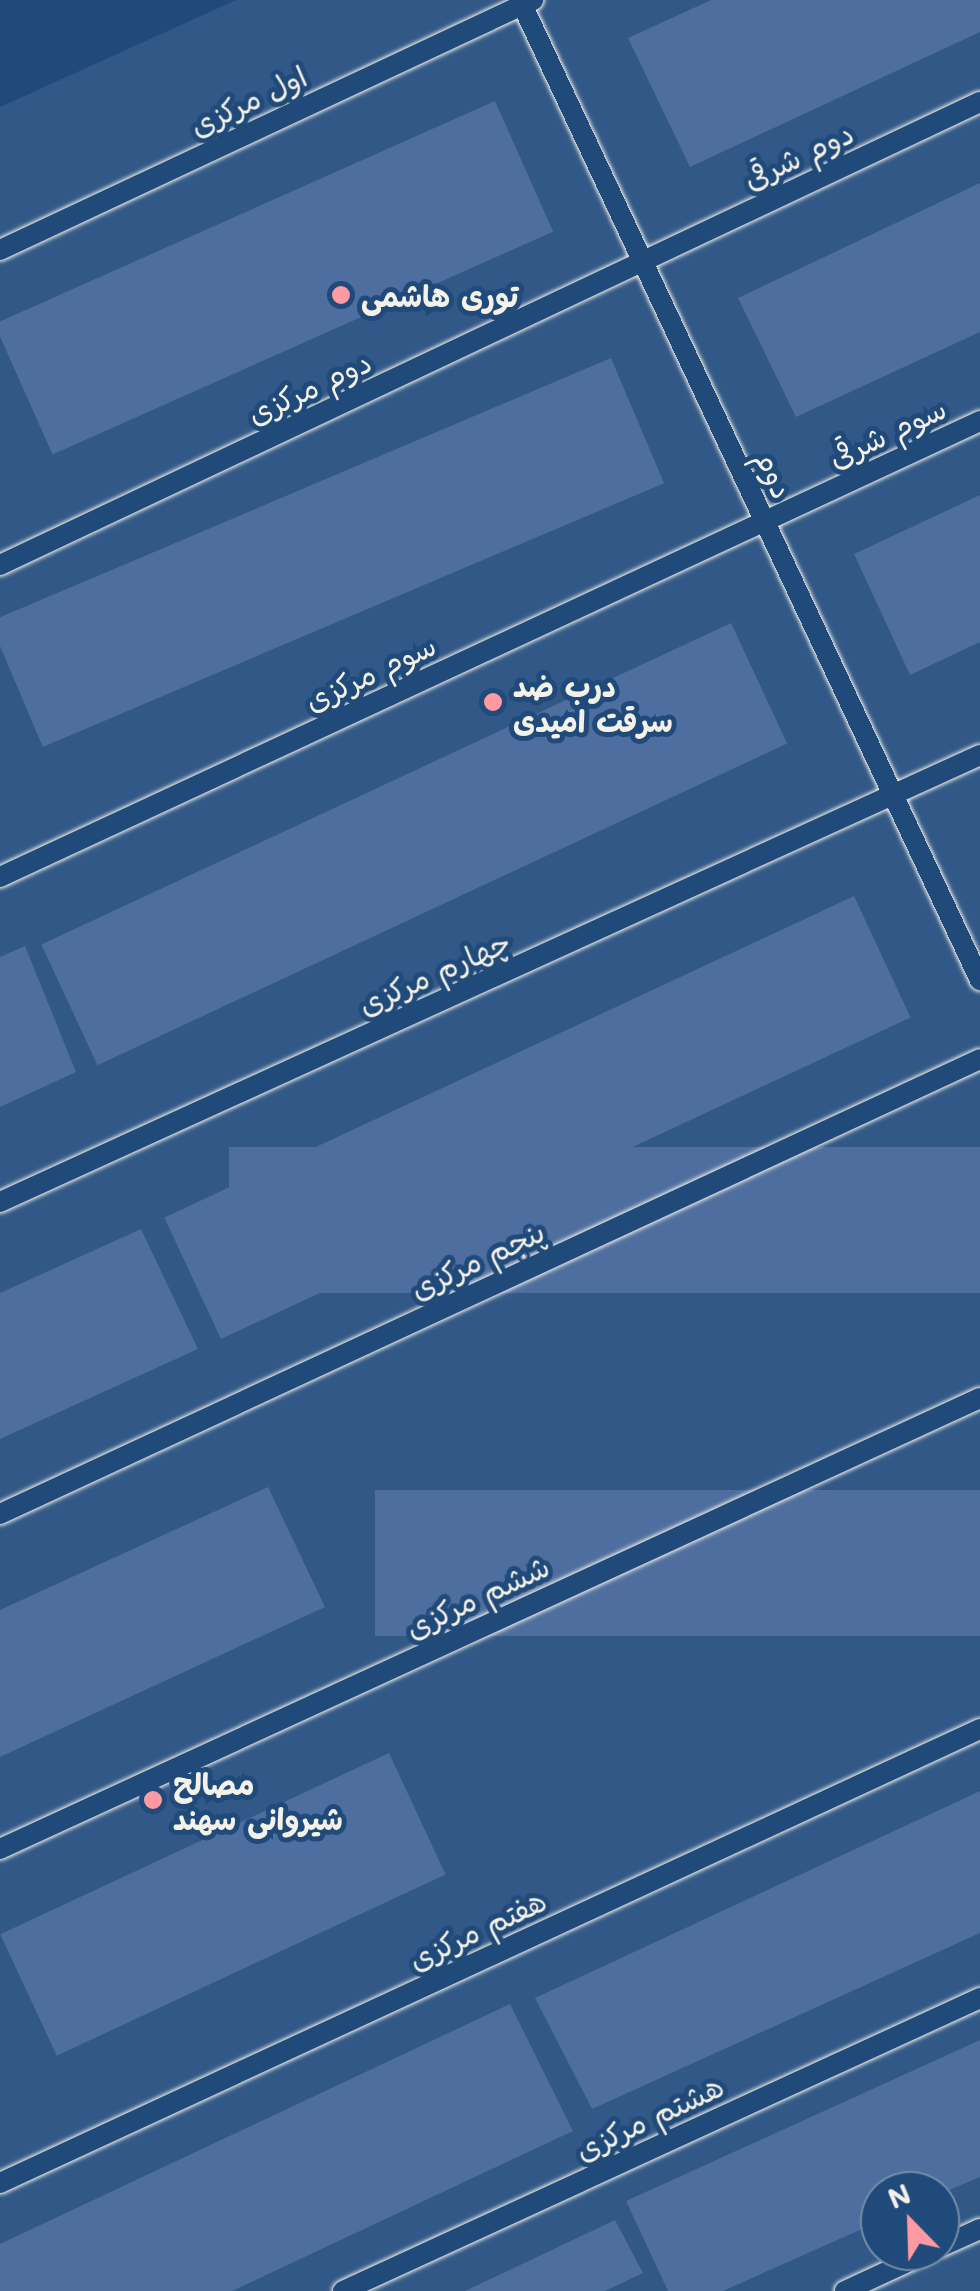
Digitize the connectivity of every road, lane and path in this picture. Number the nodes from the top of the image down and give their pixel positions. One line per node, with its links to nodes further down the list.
1 (522, 1): 3 (lane, اول مرکزی); 4 (lane, دوم)
2 (980, 102): 4 (lane, دوم شرقی)
3 (0, 250)
4 (643, 263): 6 (lane, دوم); 7 (lane, دوم مرکزی)
5 (980, 422): 6 (lane, سوم شرقی)
6 (764, 521): 9 (lane, دوم); 10 (lane, سوم مرکزی)
7 (0, 565)
8 (980, 755): 9 (lane, چهارم مرکزی)
9 (894, 796): 11 (lane, دوم); 13 (lane, چهارم مرکزی)
10 (0, 877)
11 (980, 980)
12 (980, 1059): 15 (lane, پنجم مرکزی)
13 (0, 1202)
14 (980, 1398): 17 (lane, ششم مرکزی)
15 (0, 1514)
16 (980, 1729): 19 (lane, هفتم مرکزی)
17 (0, 1849)
18 (980, 1998): 21 (lane, هشتم مرکزی)
19 (0, 2183)
20 (888, 2271): 22 (lane)
21 (343, 2291)
22 (845, 2291)

